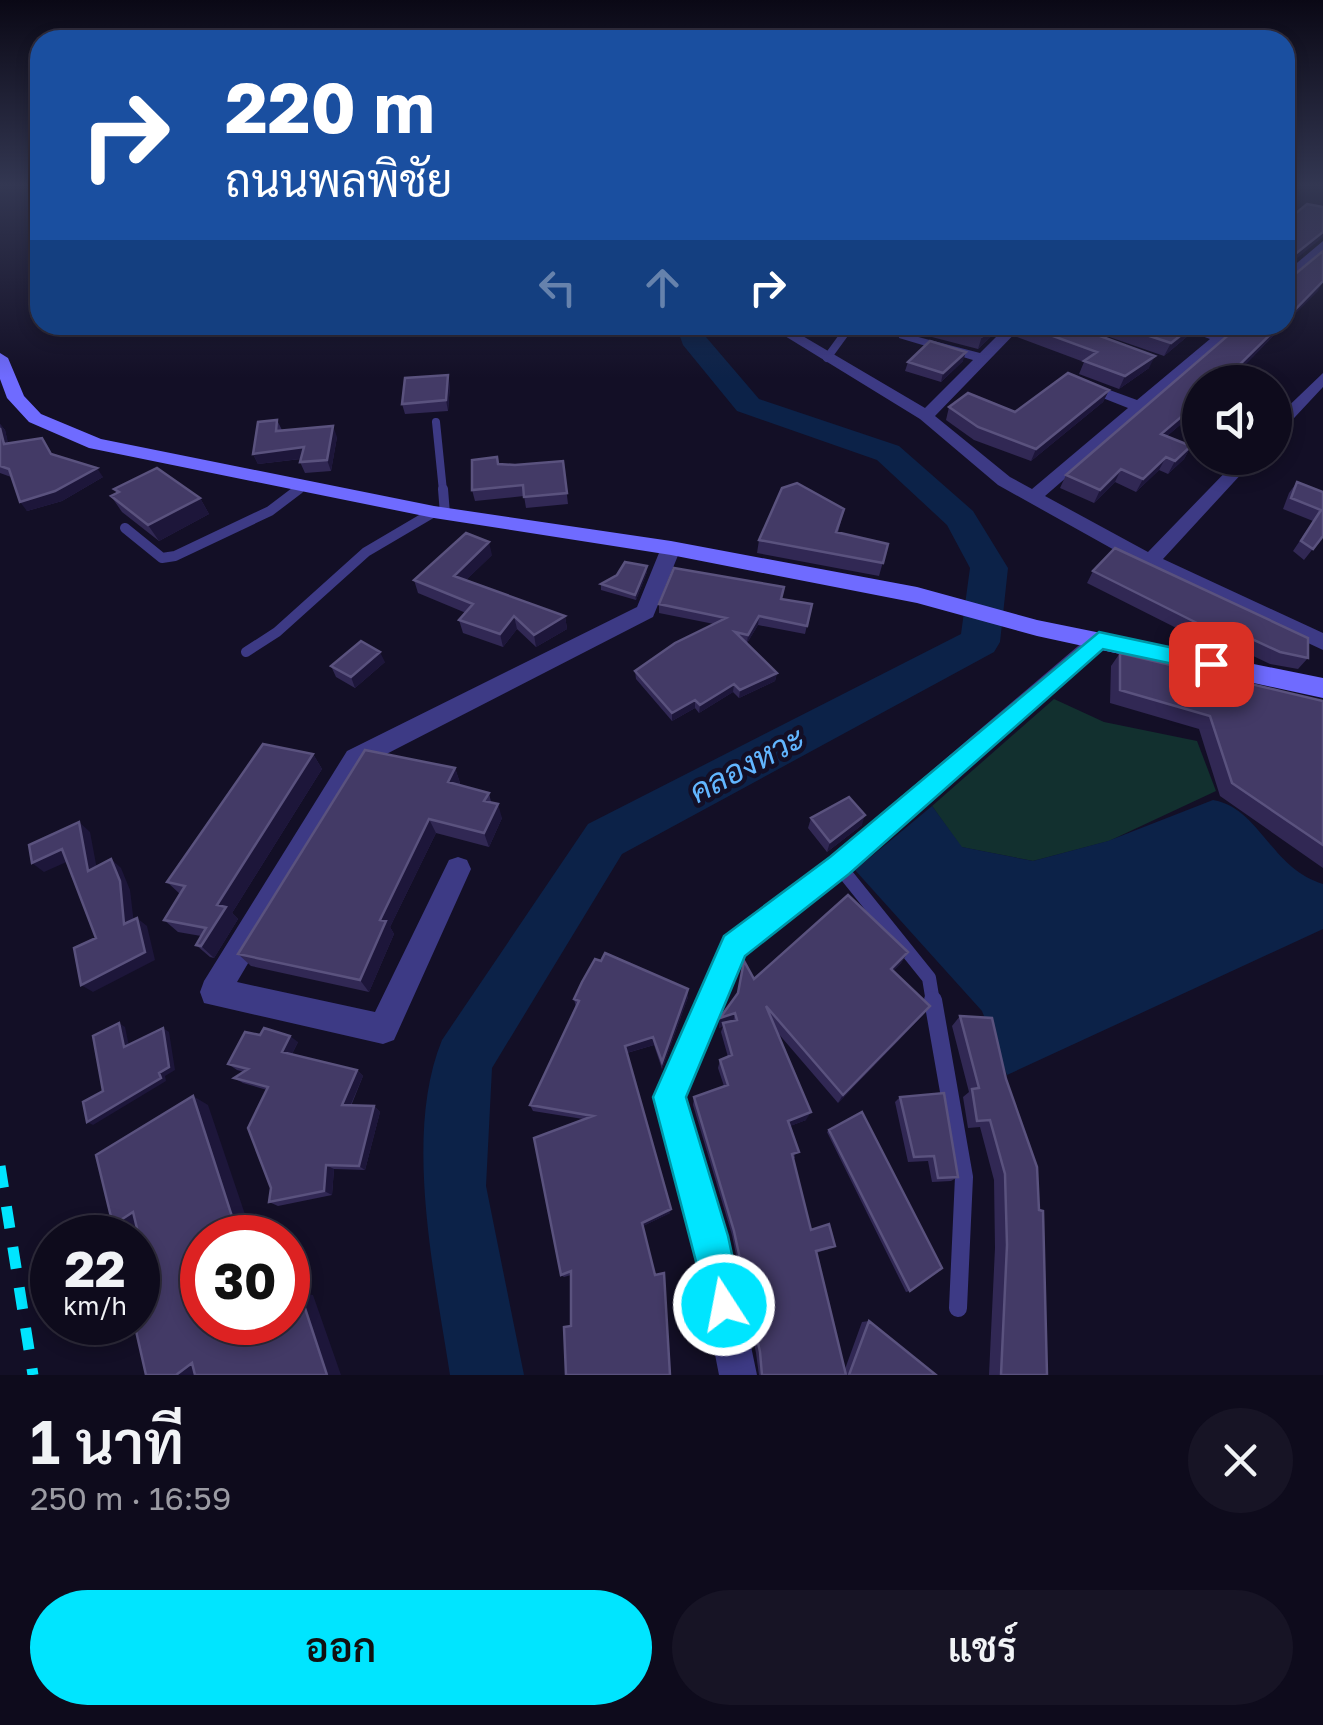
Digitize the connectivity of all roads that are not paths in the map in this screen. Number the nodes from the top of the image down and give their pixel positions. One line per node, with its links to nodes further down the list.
1 (1316, 250): 2 (street)
2 (1295, 271)
3 (790, 335): 11 (street)
4 (844, 335): 11 (lane)
5 (1007, 335): 12 (street)
6 (1211, 335): 9 (street)
7 (1223, 335): 9 (street)
8 (904, 336): 12 (street)
9 (1220, 338): 14 (street)
10 (0, 358): 22 (street)
11 (827, 358): 19 (street)
12 (985, 360): 19 (street)
13 (1162, 364): 14 (street)
14 (1180, 370): 17 (street)
15 (1323, 378): 18 (street)
16 (1069, 380): 17 (street)
17 (1137, 406): 23 (street)
18 (1292, 411)
19 (926, 416): 23 (street)
20 (436, 422): 24 (lane)
21 (1232, 475): 27 (street)
22 (303, 486): 24 (street); 25 (lane)
23 (1033, 497): 27 (street)
24 (440, 513): 26 (street); 30 (lane)
25 (125, 528)
26 (671, 548): 29 (street); 33 (street)
27 (1150, 560): 28 (street)
28 (1321, 637)
29 (1099, 640): 31 (street); 32 (street)
30 (246, 652)
31 (1323, 688)
32 (839, 866): 34 (lane); 35 (street)
33 (458, 869)
34 (958, 1308)
35 (738, 1375)

